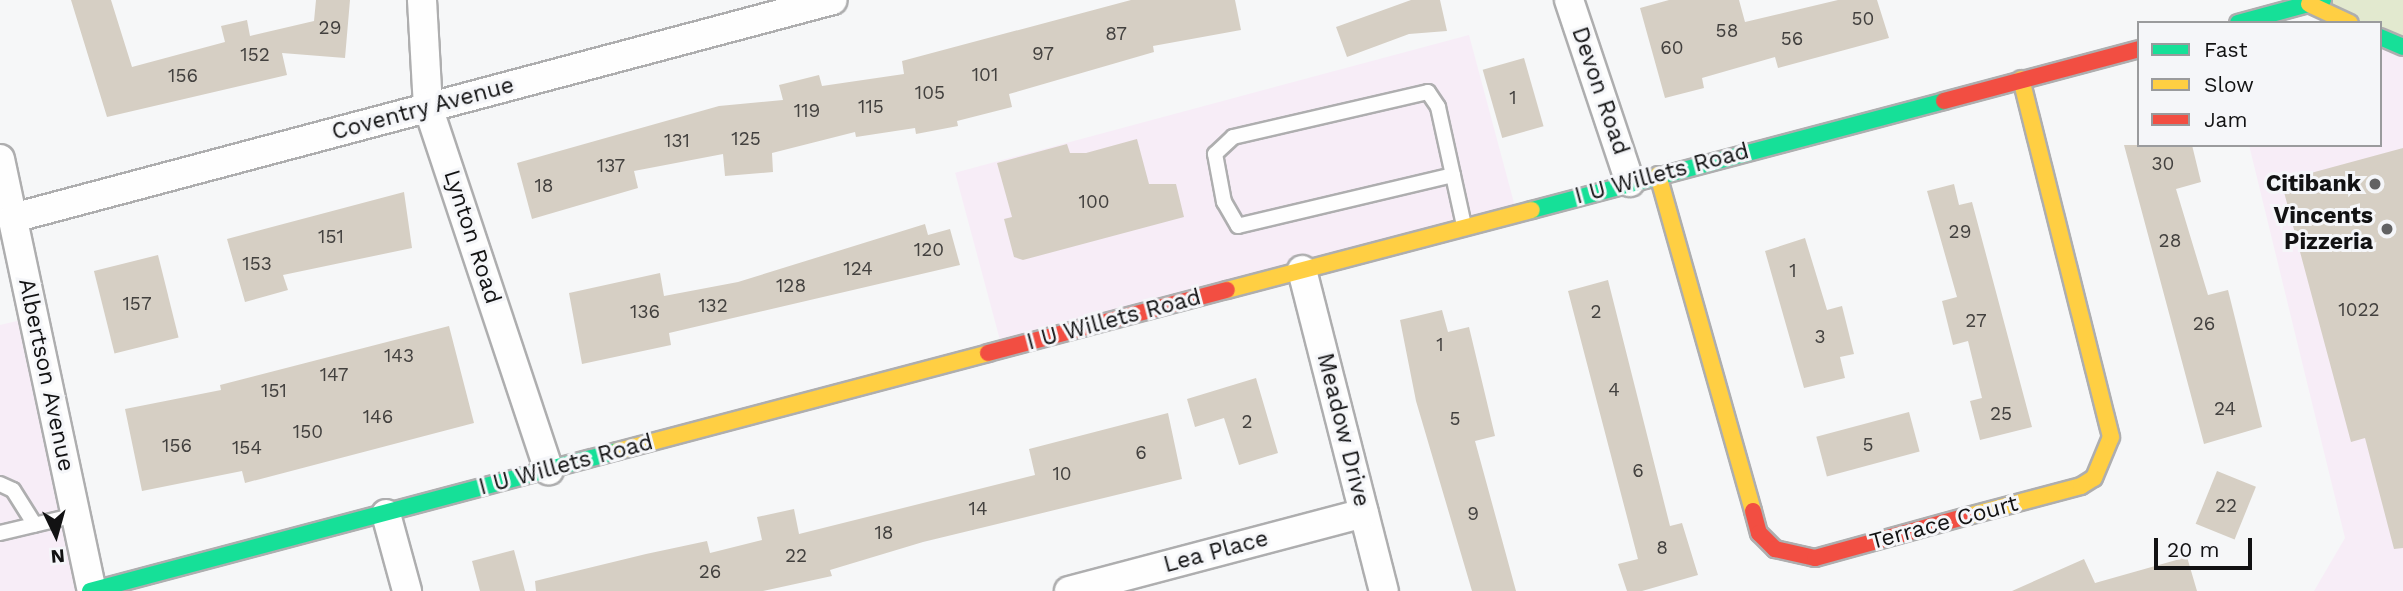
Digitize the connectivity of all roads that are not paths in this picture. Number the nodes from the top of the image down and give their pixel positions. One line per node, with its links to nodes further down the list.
1 (422, 0): 11 (street, Lynton Road)
2 (833, 0): 11 (street, Coventry Avenue)
3 (1569, 0): 15 (street, Devon Road)
4 (2316, 2): 5 (main road); 6 (main road)
5 (2245, 21)
6 (2347, 21)
7 (2382, 38): 8 (main road)
8 (2403, 47)
9 (2137, 50): 10 (main road, I U Willets Road)
10 (2021, 79): 14 (main road, I U Willets Road); 14 (main road, Terrace Court)
11 (428, 107): 16 (street, Coventry Avenue); 19 (street, Lynton Road)
12 (0, 159): 16 (street, Albertson Avenue)
13 (1453, 175): 13 (lane); 17 (lane)
14 (1658, 175): 15 (main road, I U Willets Road)
15 (1630, 182): 17 (main road, I U Willets Road)
16 (13, 218): 23 (street, Albertson Avenue)
17 (1465, 227): 18 (main road, I U Willets Road)
18 (1302, 270): 19 (main road, I U Willets Road); 21 (street, Meadow Drive)
19 (549, 470): 22 (main road, I U Willets Road)
20 (0, 484): 24 (lane)
21 (1364, 513): 29 (street, Lea Place); 30 (street, Meadow Drive)
22 (386, 514): 26 (main road, I U Willets Road); 28 (street)
23 (76, 515): 24 (lane); 27 (street, Albertson Avenue)
24 (35, 525): 25 (lane)
25 (0, 533)
26 (130, 586): 27 (main road, I U Willets Road)
27 (91, 591)
28 (407, 591)
29 (1069, 591)
30 (1384, 591)

